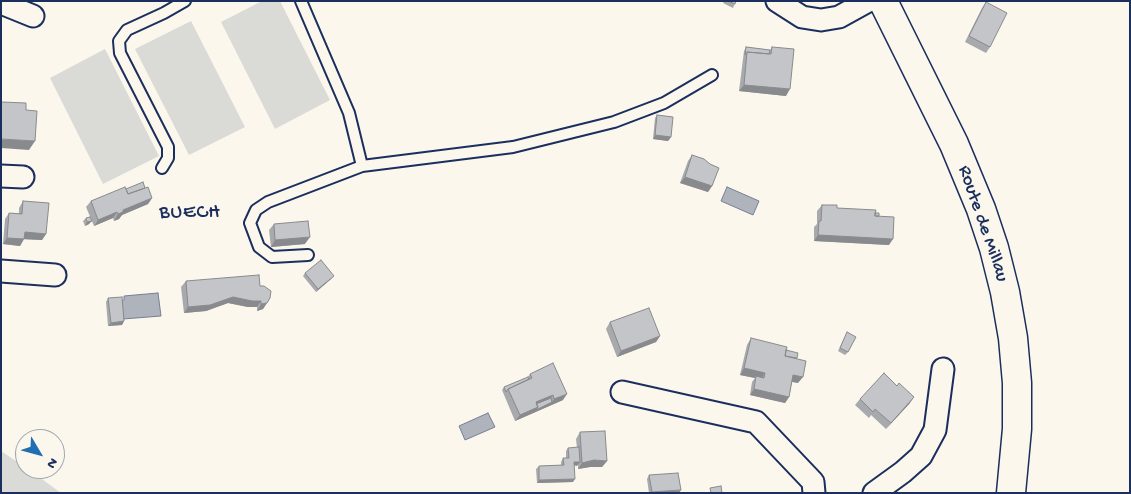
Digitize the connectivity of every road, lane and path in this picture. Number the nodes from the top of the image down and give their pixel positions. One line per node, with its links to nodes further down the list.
1 (185, 1): 10 (lane)
2 (301, 1): 9 (lane)
3 (777, 1): 4 (street)
4 (868, 1)
5 (883, 1): 20 (main road, Route de Millau)
6 (1, 3): 7 (street)
7 (33, 16)
8 (712, 75): 9 (lane)
9 (362, 166): 13 (lane)
10 (162, 168)
11 (1, 176): 12 (street)
12 (23, 177)
13 (308, 255)
14 (1, 271): 15 (street)
15 (55, 275)
16 (943, 368): 19 (street)
17 (622, 392): 18 (street)
18 (814, 493)
19 (874, 493)
20 (1011, 493)

